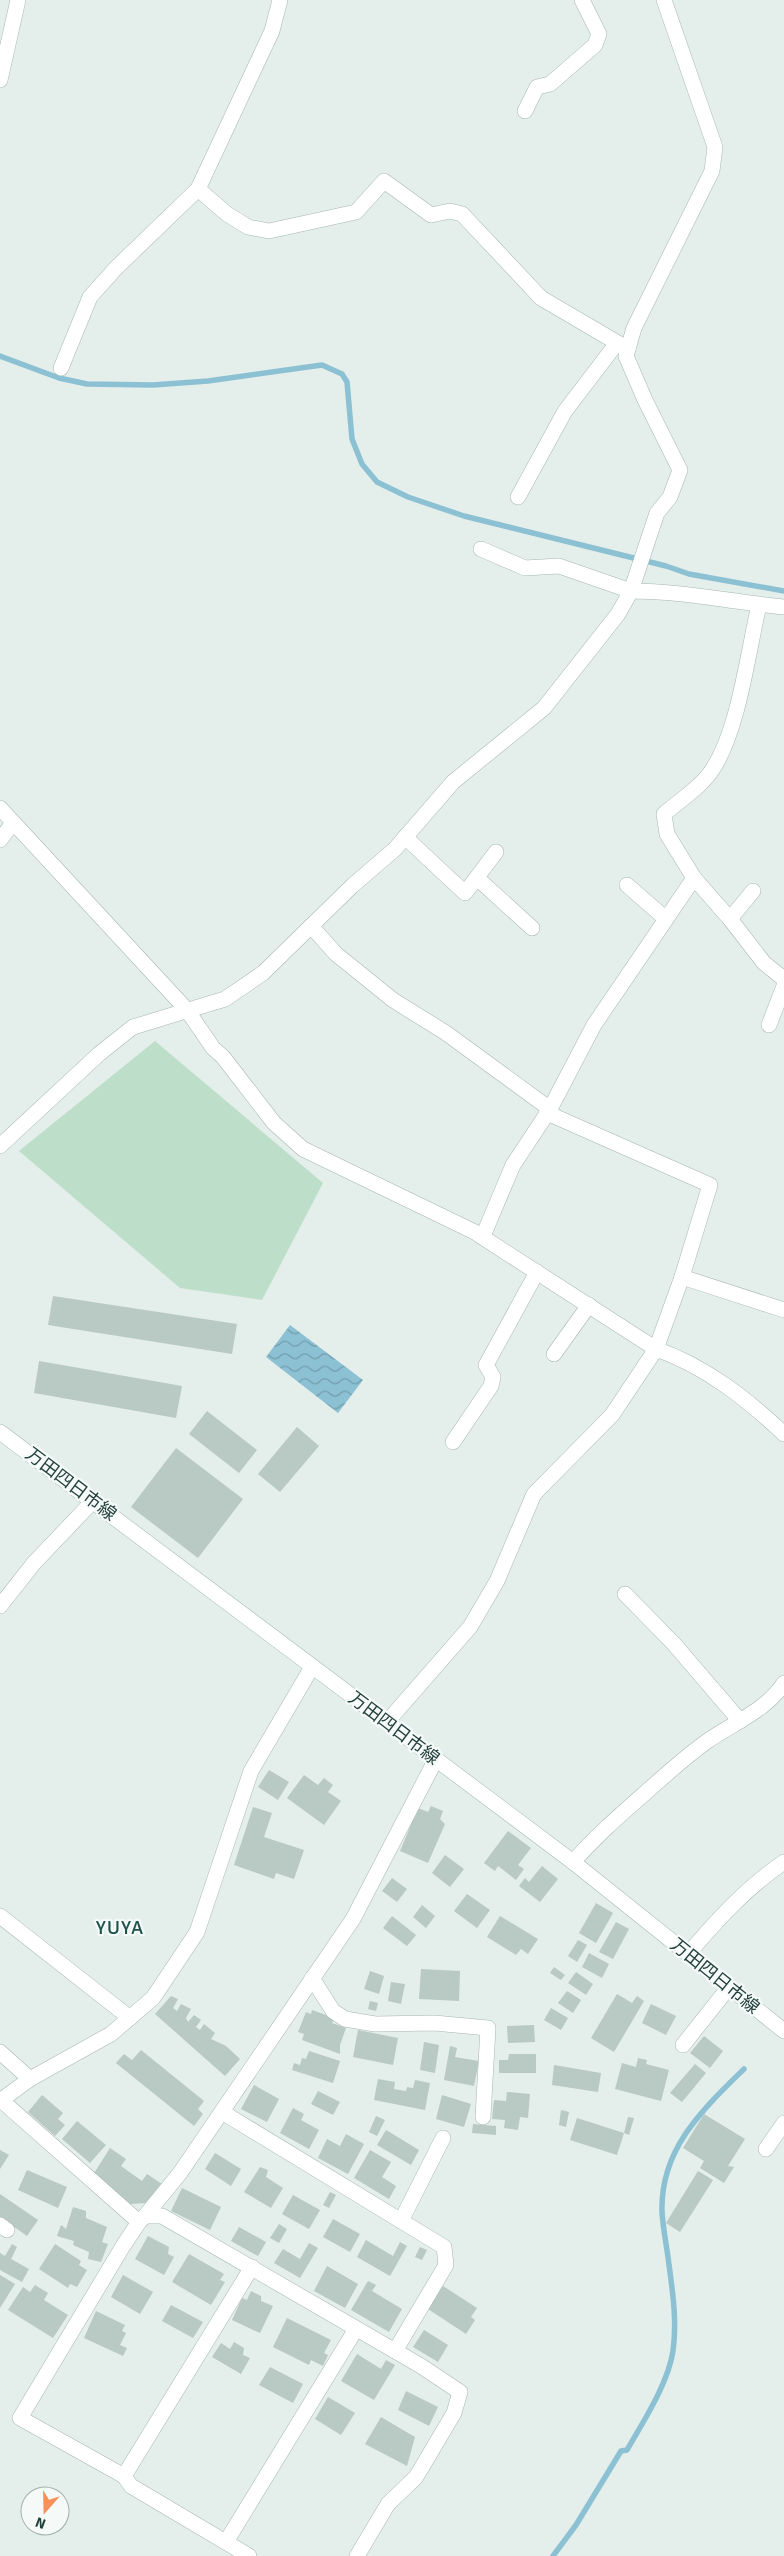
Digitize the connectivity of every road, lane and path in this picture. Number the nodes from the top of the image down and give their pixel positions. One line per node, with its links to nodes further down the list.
1 (18, 0): 5 (street)
2 (280, 0): 7 (street)
3 (582, 0): 6 (street)
4 (664, 0): 8 (street)
5 (0, 80)
6 (525, 111)
7 (198, 189): 8 (street); 9 (street)
8 (622, 346): 10 (street); 12 (street)
9 (61, 368)
10 (518, 497)
11 (481, 549): 12 (street)
12 (632, 591): 13 (street); 17 (street)
13 (759, 605): 14 (street); 21 (street)
14 (784, 607)
15 (0, 808): 16 (street)
16 (13, 823): 18 (street); 30 (street)
17 (405, 837): 20 (street); 26 (street)
18 (0, 840)
19 (496, 852): 20 (street)
20 (477, 878): 27 (street)
21 (694, 878): 24 (street); 25 (street)
22 (627, 885): 24 (street)
23 (753, 891): 25 (street)
24 (666, 919): 32 (street)
25 (730, 919): 28 (street)
26 (311, 926): 30 (street); 32 (street)
27 (532, 928)
28 (784, 978)
29 (784, 986): 31 (street)
30 (187, 1010): 33 (street); 34 (street)
31 (770, 1025)
32 (548, 1111): 34 (street); 36 (street)
33 (0, 1146)
34 (483, 1236): 35 (street)
35 (538, 1272): 37 (street); 43 (street)
36 (682, 1277): 38 (street); 39 (street)
37 (588, 1305): 39 (street); 40 (street)
38 (784, 1310)
39 (656, 1349): 42 (street); 50 (street)
40 (554, 1354)
41 (0, 1432): 44 (street, 万田四日市線)
42 (784, 1434)
43 (453, 1442)
44 (94, 1500): 46 (street); 47 (street, 万田四日市線)
45 (625, 1594): 49 (street)
46 (0, 1606)
47 (312, 1667): 50 (street, 万田四日市線); 58 (street)
48 (784, 1683): 49 (street)
49 (740, 1721): 52 (street)
50 (387, 1722): 51 (street, 万田四日市線)
51 (436, 1759): 52 (street, 万田四日市線); 56 (street)
52 (573, 1862): 55 (street, 万田四日市線)
53 (784, 1862): 55 (street)
54 (0, 1916): 58 (street)
55 (688, 1954): 57 (street, 万田四日市線)
56 (312, 1978): 64 (street); 65 (street)
57 (729, 1987): 59 (street, 万田四日市線); 60 (street)
58 (130, 2018): 62 (street)
59 (784, 2031)
60 (684, 2044)
61 (0, 2052): 62 (street)
62 (30, 2079): 63 (street)
63 (0, 2101): 69 (street)
64 (222, 2112): 69 (street); 70 (street)
65 (483, 2117)
66 (784, 2124): 68 (street)
67 (442, 2138): 70 (street)
68 (766, 2149)
69 (142, 2219): 71 (street); 74 (street)
70 (401, 2221): 73 (street)
71 (252, 2267): 72 (street); 74 (street)
72 (356, 2329): 73 (street); 75 (street)
73 (394, 2351): 77 (street)
74 (124, 2476): 75 (street)
75 (226, 2542): 76 (street)
76 (249, 2556)
77 (357, 2556)

